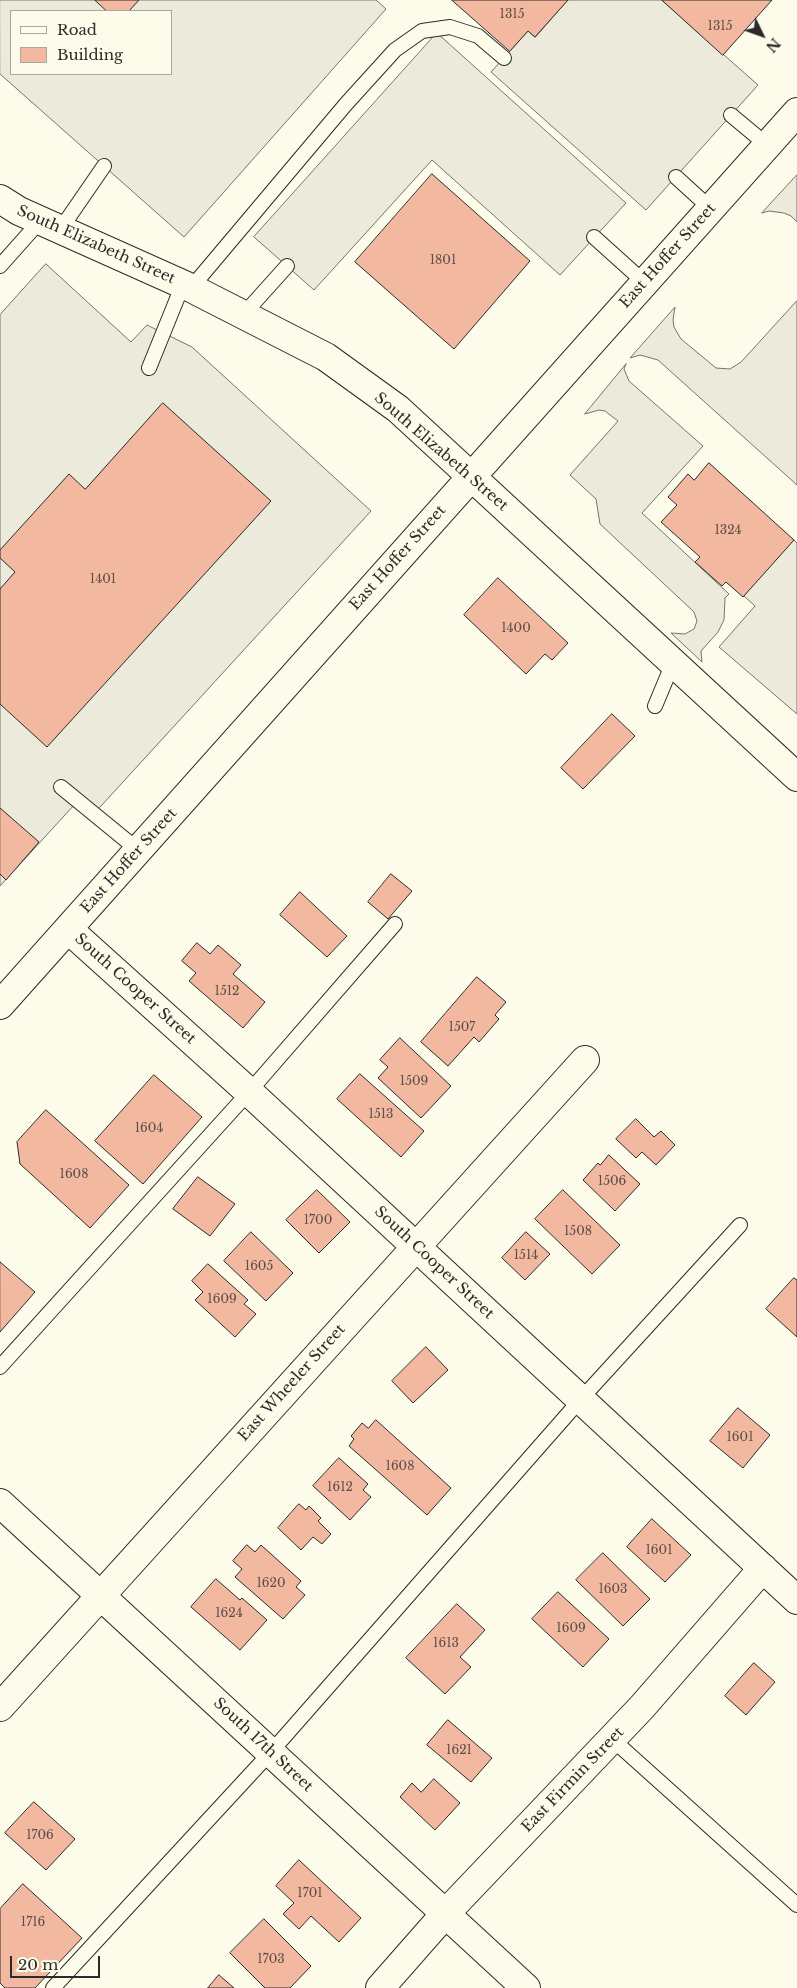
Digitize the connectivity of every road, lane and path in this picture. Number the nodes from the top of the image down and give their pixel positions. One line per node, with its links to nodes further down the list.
1 (504, 58): 14 (lane)
2 (797, 112): 4 (street, East Hoffer Street)
3 (731, 115): 4 (lane)
4 (767, 145): 8 (street, East Hoffer Street)
5 (104, 166): 9 (lane)
6 (676, 177): 8 (lane)
7 (0, 199): 9 (street, South Elizabeth Street)
8 (710, 208): 13 (street, East Hoffer Street)
9 (50, 225): 11 (lane); 14 (street, South Elizabeth Street)
10 (594, 238): 13 (lane)
11 (0, 266)
12 (287, 266): 15 (lane)
13 (644, 282): 17 (street, East Hoffer Street)
14 (187, 286): 15 (street, South Elizabeth Street); 16 (lane)
15 (243, 315): 17 (street, South Elizabeth Street)
16 (148, 368)
17 (471, 476): 18 (street, South Elizabeth Street); 22 (street, East Hoffer Street)
18 (673, 663): 19 (lane); 20 (street, South Elizabeth Street)
19 (656, 706)
20 (797, 776)
21 (61, 787): 22 (lane)
22 (138, 850): 24 (street, East Hoffer Street)
23 (395, 924): 27 (lane)
24 (68, 929): 25 (street, East Hoffer Street); 27 (street, South Cooper Street)
25 (0, 1005)
26 (585, 1060): 29 (street, East Wheeler Street)
27 (249, 1092): 29 (street, South Cooper Street); 30 (lane)
28 (740, 1225): 31 (lane)
29 (416, 1246): 31 (street, South Cooper Street); 34 (street, East Wheeler Street)
30 (0, 1367)
31 (581, 1399): 33 (street, South Cooper Street); 38 (lane)
32 (0, 1503): 34 (street, South 17th Street)
33 (763, 1568): 35 (street, South Cooper Street); 37 (street, East Firmin Street)
34 (100, 1595): 36 (street, East Wheeler Street); 38 (street, South 17th Street)
35 (797, 1600)
36 (0, 1706)
37 (612, 1739): 39 (lane); 40 (street, East Firmin Street)
38 (271, 1752): 40 (street, South 17th Street); 41 (lane)
39 (797, 1905)
40 (445, 1914): 42 (street, East Firmin Street); 43 (street, South 17th Street)
41 (53, 1988)
42 (380, 1988)
43 (526, 1988)

